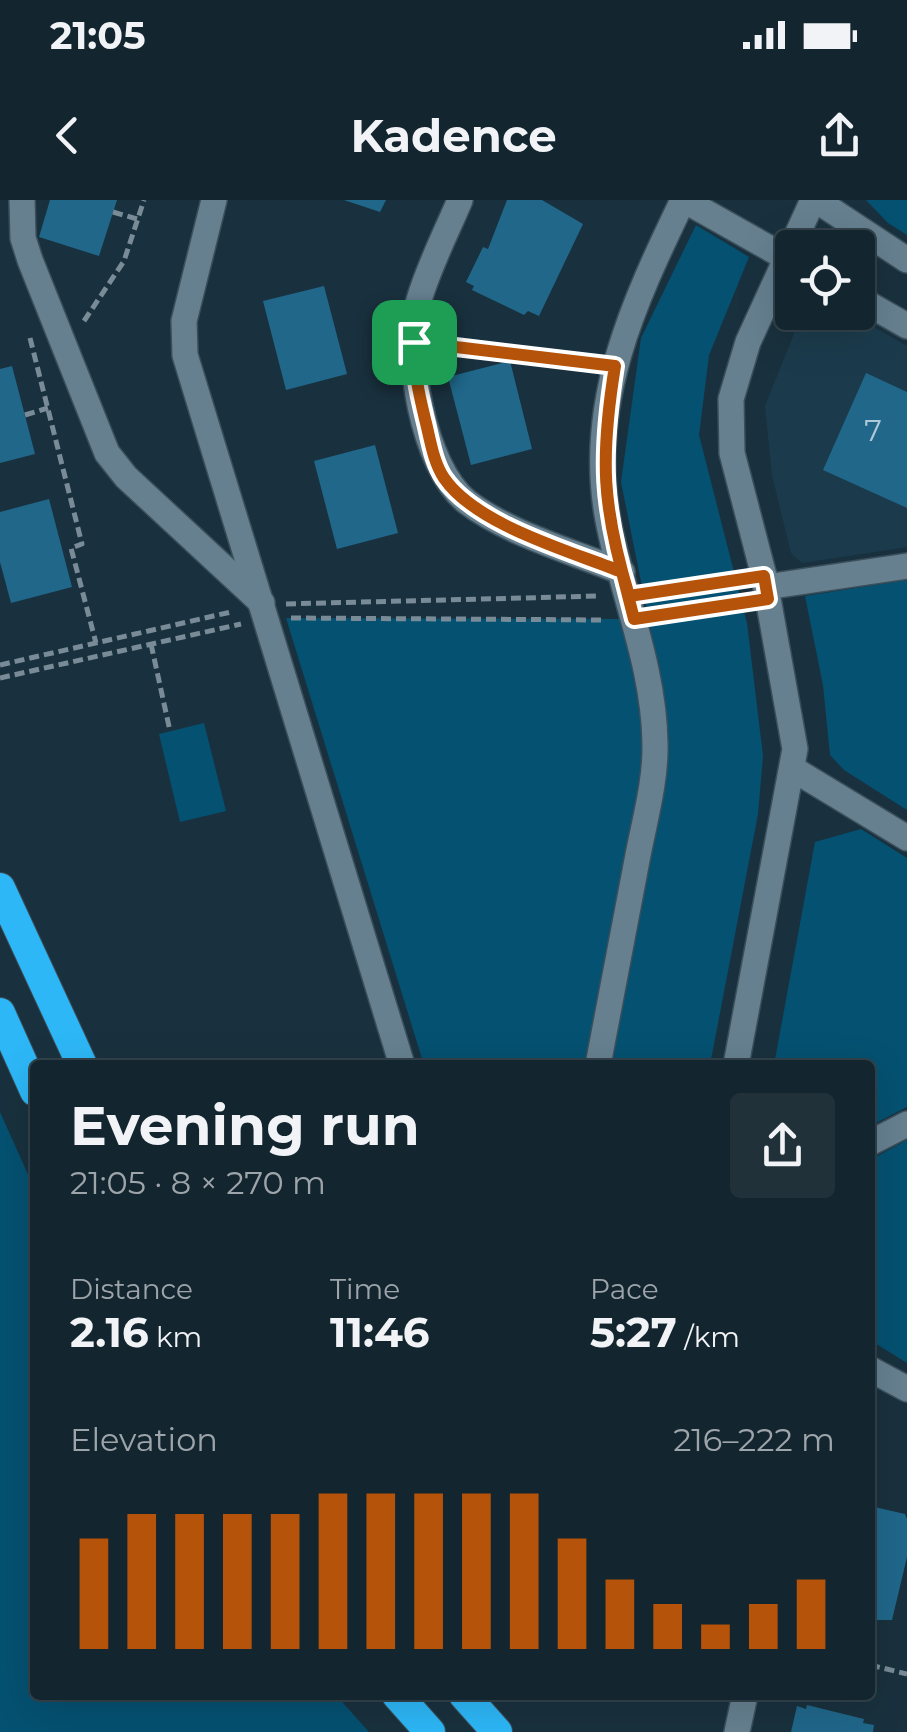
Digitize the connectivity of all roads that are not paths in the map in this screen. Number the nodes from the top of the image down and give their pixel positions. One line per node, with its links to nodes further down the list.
1 (22, 200): 15 (street)
2 (214, 200): 15 (street)
3 (460, 200): 14 (street)
4 (684, 200): 7 (street); 14 (street)
5 (815, 200): 6 (street); 8 (street)
6 (802, 230)
7 (775, 251)
8 (907, 260)
9 (775, 289): 13 (street)
10 (875, 308): 11 (street)
11 (907, 326)
12 (907, 566): 13 (street)
13 (766, 587): 16 (street)
14 (628, 596): 22 (street)
15 (265, 611): 21 (street)
16 (794, 769): 17 (street); 23 (street)
17 (907, 838)
18 (0, 888): 20 (highway)
19 (0, 1013): 24 (highway)
20 (80, 1060)
21 (400, 1060)
22 (599, 1060)
23 (737, 1060)
24 (30, 1080)
25 (907, 1124): 26 (street)
26 (875, 1140)
27 (875, 1372): 28 (street)
28 (907, 1389)
29 (401, 1700): 32 (highway)
30 (468, 1700): 33 (highway)
31 (744, 1700): 34 (street)
32 (430, 1732)
33 (497, 1732)
34 (737, 1732)

